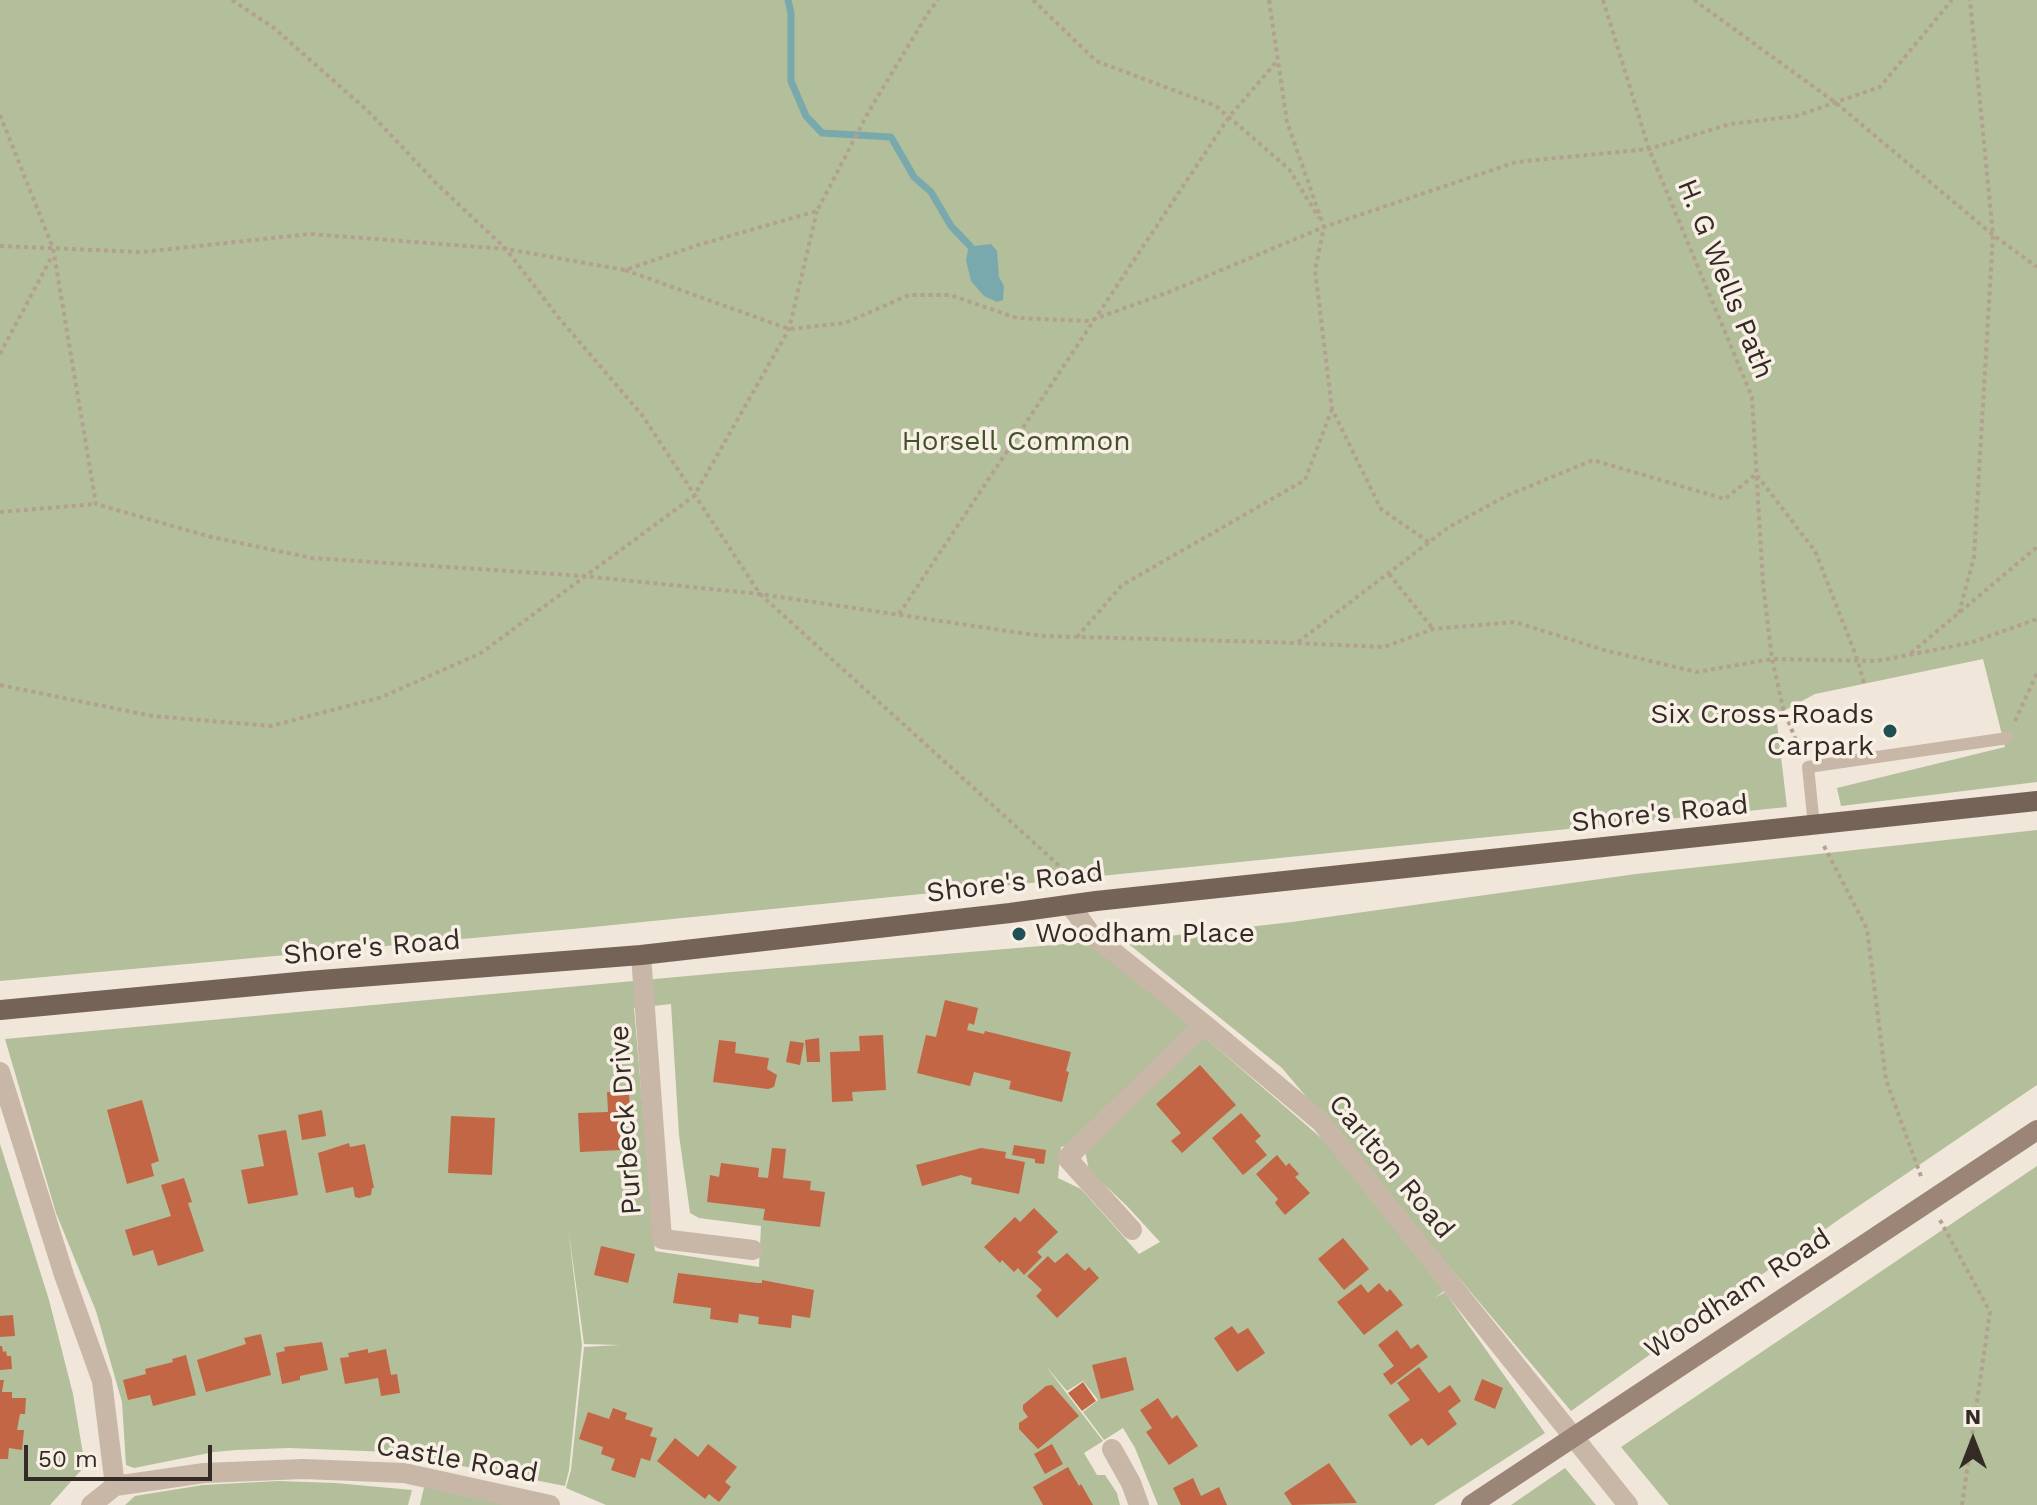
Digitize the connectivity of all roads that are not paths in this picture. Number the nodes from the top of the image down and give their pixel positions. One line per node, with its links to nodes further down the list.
1 (2008, 738): 3 (lane)
2 (2037, 801): 3 (main road, Shore's Road)
3 (1814, 826): 4 (main road, Shore's Road)
4 (1070, 905): 5 (main road, Shore's Road); 7 (street, Carlton Road)
5 (641, 955): 6 (main road, Shore's Road); 11 (street, Purbeck Drive)
6 (0, 1010)
7 (1204, 1024): 10 (street); 12 (street, Carlton Road)
8 (0, 1072): 14 (street)
9 (2037, 1130): 12 (street, Woodham Road)
10 (1132, 1230)
11 (753, 1250)
12 (1573, 1437): 18 (street, Woodham Road); 19 (street, Carlton Road)
13 (1112, 1449): 17 (street)
14 (115, 1486): 15 (street); 16 (street, Castle Road)
15 (91, 1505)
16 (550, 1505)
17 (1139, 1505)
18 (1471, 1505)
19 (1628, 1505)

